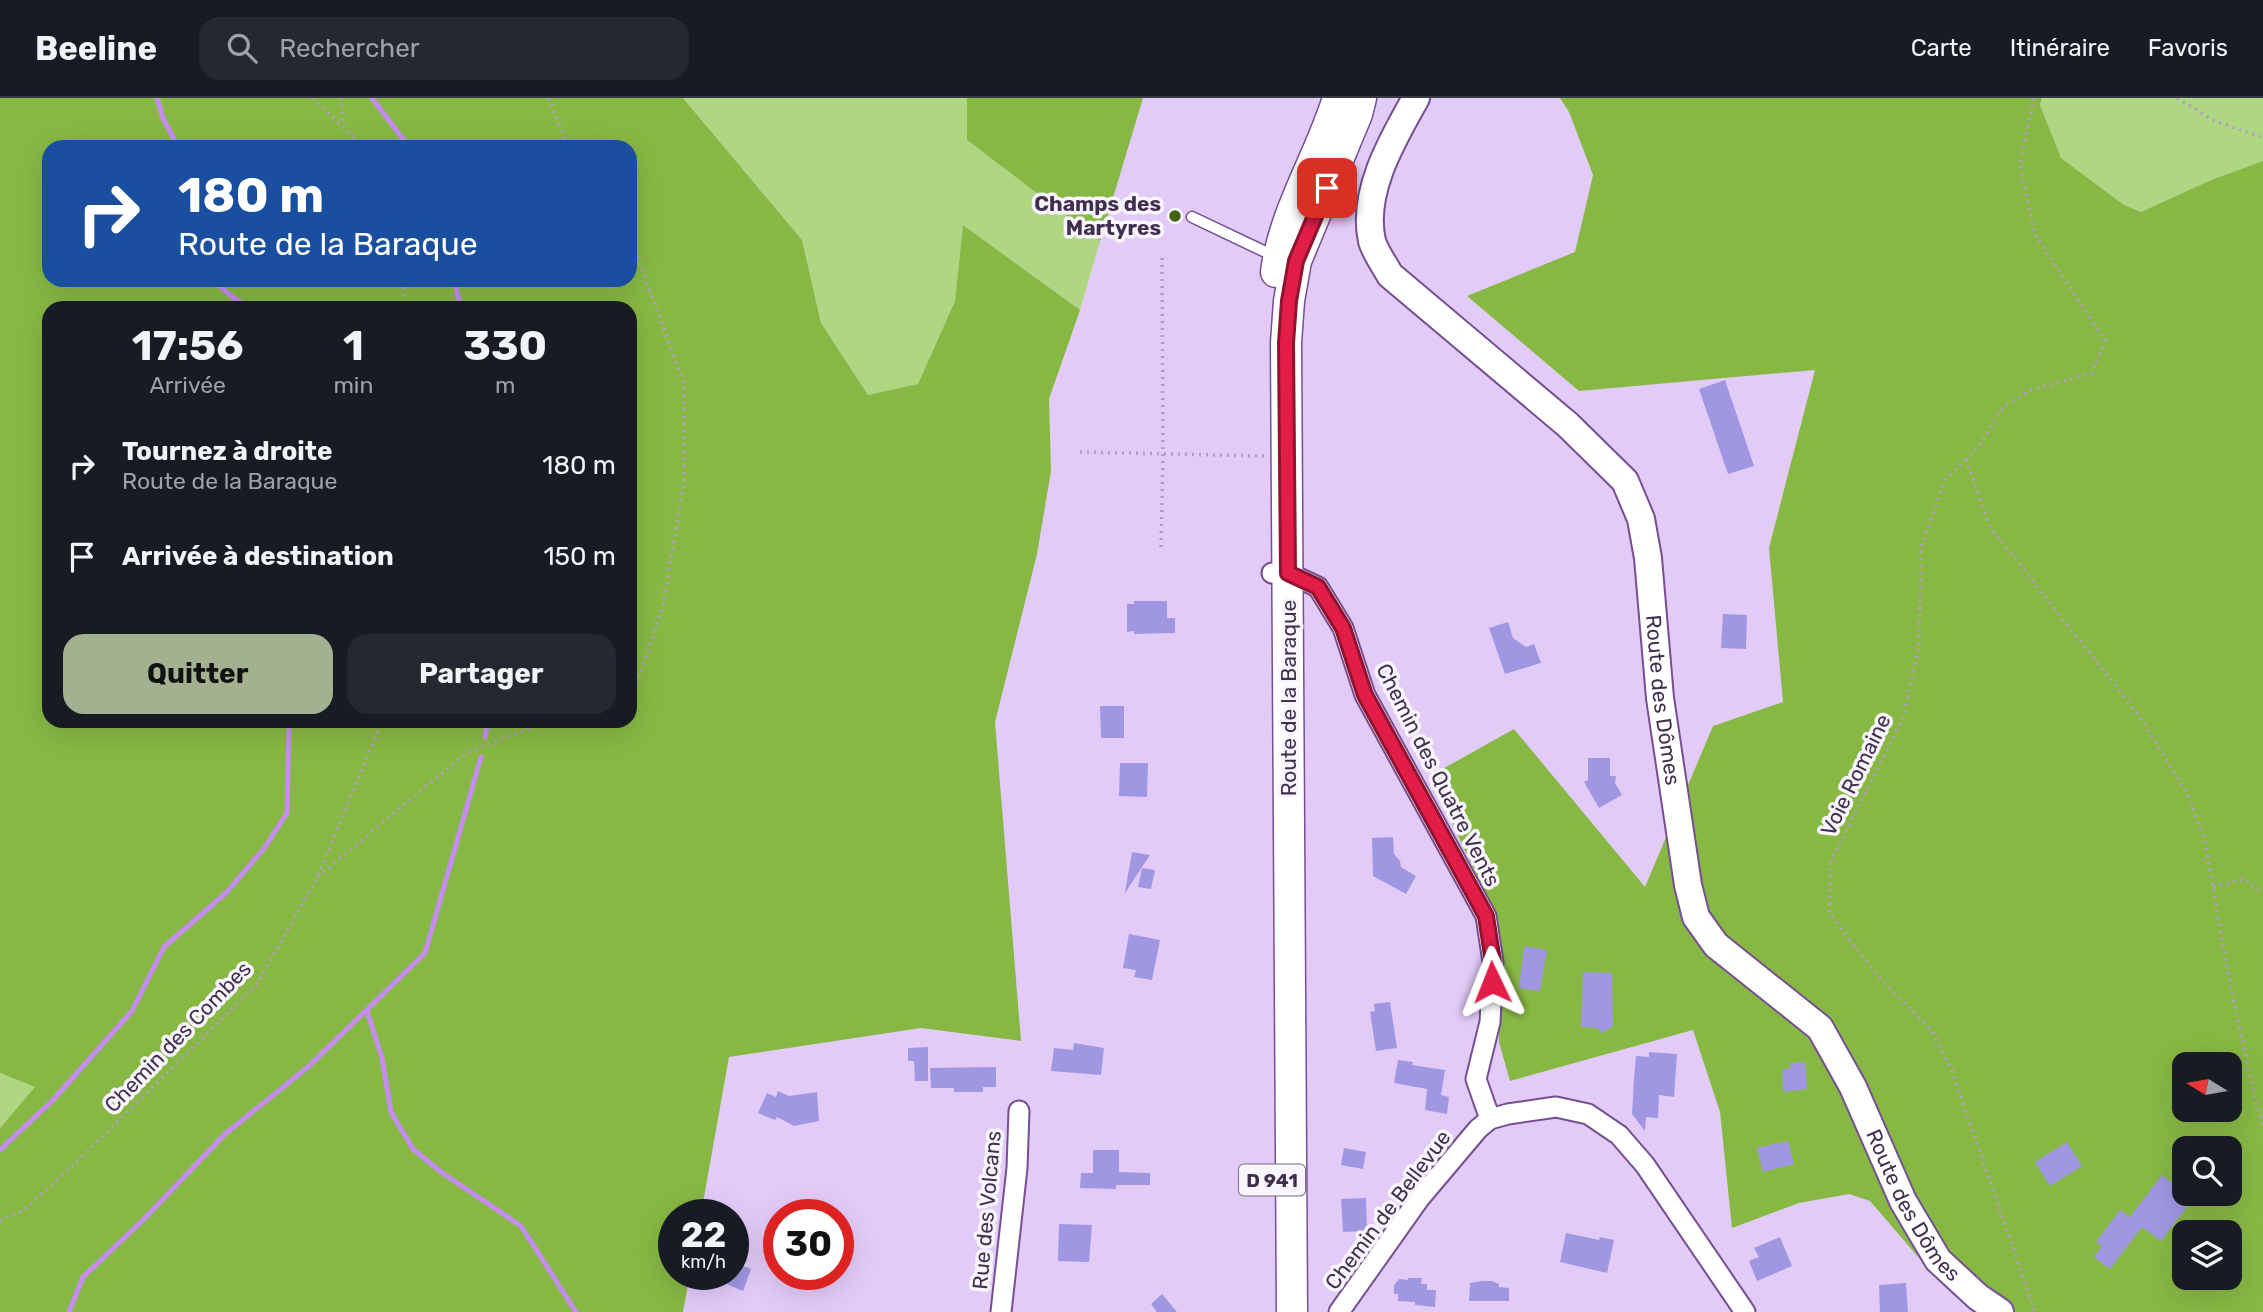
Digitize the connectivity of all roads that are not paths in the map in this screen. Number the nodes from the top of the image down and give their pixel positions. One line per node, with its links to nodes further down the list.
1 (1338, 98): 5 (main road, Route de la Baraque / D 941)
2 (1361, 98): 6 (main road, Route de la Baraque / D 941)
3 (1416, 98): 14 (street, Route des Dômes)
4 (1192, 218): 5 (lane)
5 (1278, 258): 6 (main road, Route de la Baraque / D 941)
6 (1280, 573): 8 (street, Chemin des Quatre Vents); 10 (main road, Route de la Baraque / D 941); 11 (main road, Route de la Baraque / D 941)
7 (1019, 1111): 9 (street, Rue des Volcans)
8 (1490, 1119): 12 (street, Chemin de Bellevue); 13 (street)
9 (1001, 1312)
10 (1271, 1312)
11 (1292, 1312)
12 (1339, 1312)
13 (1745, 1312)
14 (2000, 1312)

